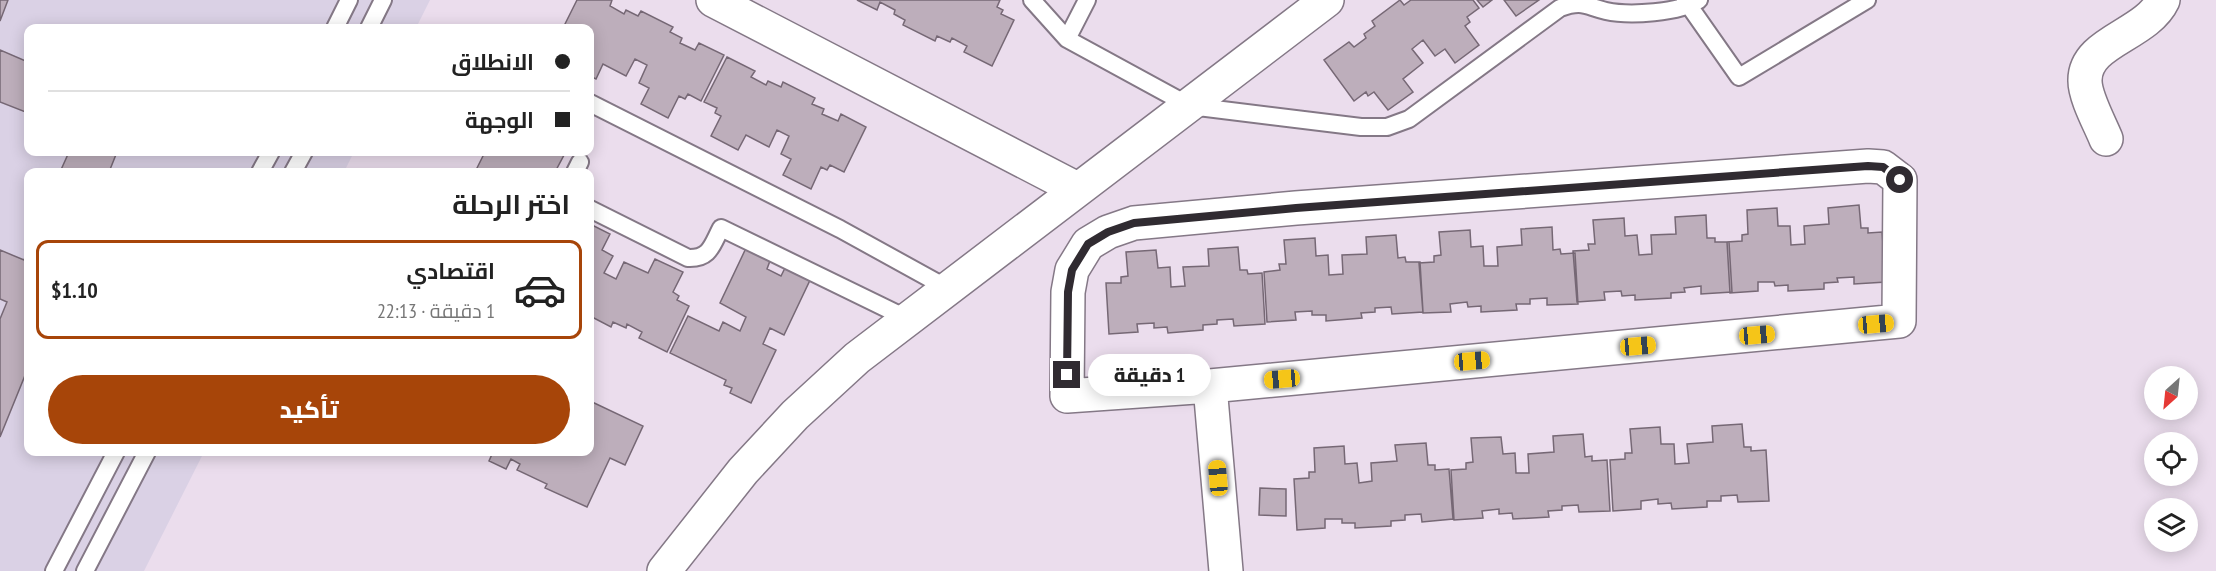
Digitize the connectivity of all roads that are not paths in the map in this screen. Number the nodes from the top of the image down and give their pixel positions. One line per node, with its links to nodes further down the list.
1 (349, 0): 10 (lane)
2 (383, 0): 11 (lane)
3 (713, 0): 16 (street)
4 (1032, 0): 12 (lane)
5 (1088, 0): 12 (lane)
6 (1327, 0): 14 (street)
7 (1867, 0): 9 (lane)
8 (2163, 0): 15 (street)
9 (1691, 2): 14 (lane)
10 (337, 24)
11 (371, 24)
12 (1067, 39): 14 (lane)
13 (594, 105): 18 (lane)
14 (1190, 105): 16 (street)
15 (2106, 139)
16 (1077, 189): 18 (street)
17 (594, 211): 19 (lane)
18 (947, 288): 19 (street)
19 (908, 319): 27 (street)
20 (1210, 386): 20 (street); 28 (street)
21 (114, 456): 23 (lane)
22 (145, 456): 24 (lane)
23 (78, 525): 24 (lane); 25 (lane)
24 (102, 537): 26 (lane)
25 (54, 571)
26 (85, 571)
27 (664, 571)
28 (1226, 571)

